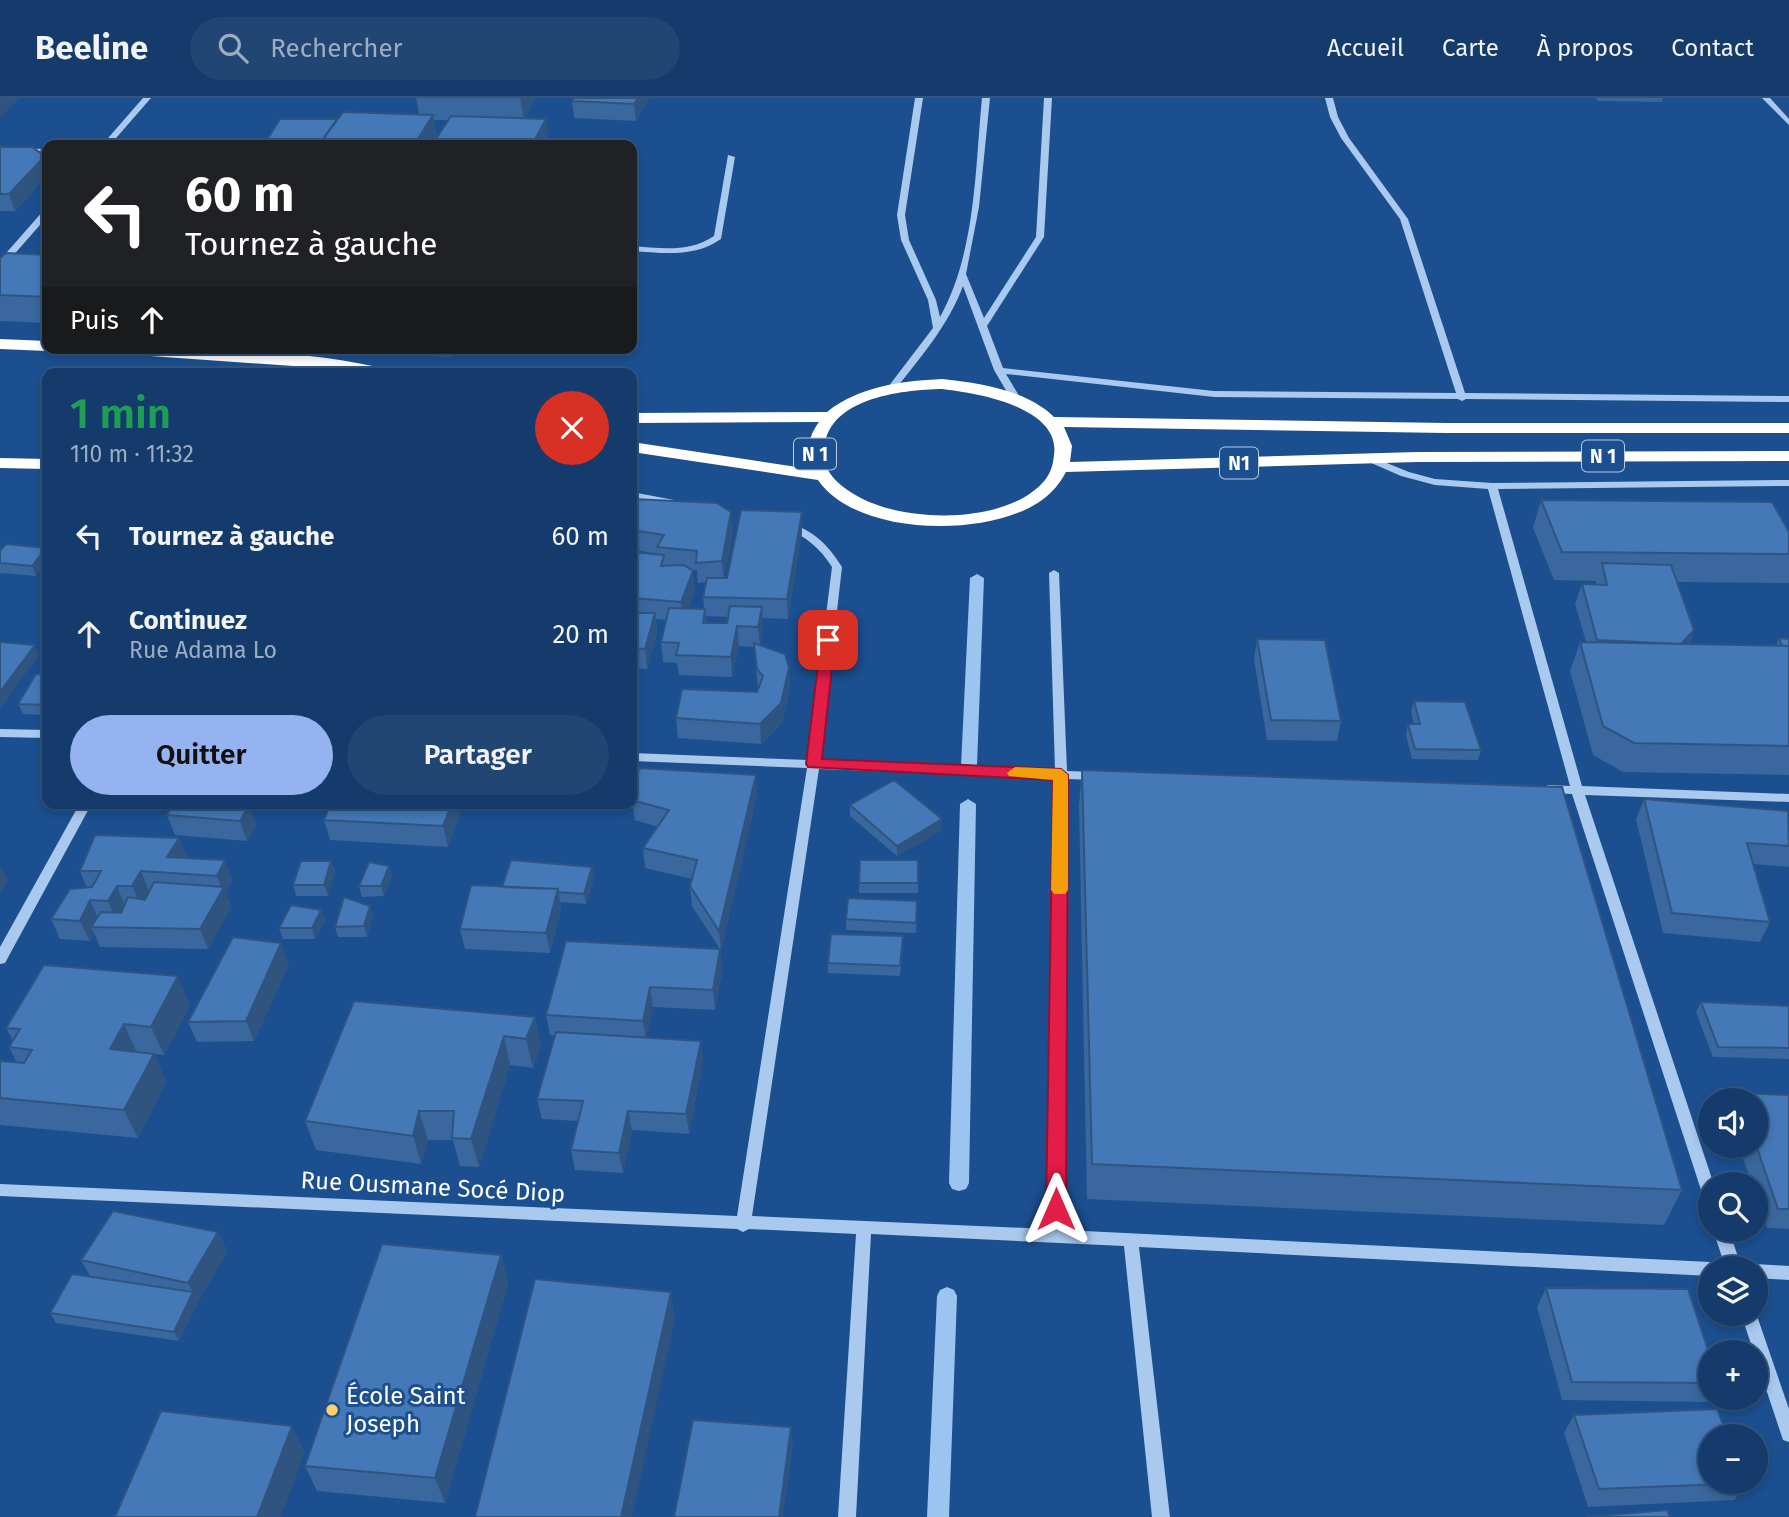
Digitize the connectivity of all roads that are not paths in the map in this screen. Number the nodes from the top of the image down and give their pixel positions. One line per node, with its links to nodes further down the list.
1 (147, 98): 8 (street)
2 (919, 98): 17 (street)
3 (986, 98): 15 (street)
4 (1048, 98): 16 (street)
5 (1329, 98): 24 (street)
6 (1766, 98): 7 (street)
7 (1789, 122)
8 (110, 140)
9 (0, 150): 10 (street)
10 (42, 151)
11 (731, 158): 13 (street)
12 (42, 218): 14 (street)
13 (637, 249)
14 (0, 265)
15 (963, 275): 16 (street); 17 (street)
16 (982, 327): 22 (street)
17 (937, 328): 23 (street)
18 (0, 344): 19 (highway)
19 (42, 346)
20 (223, 354): 21 (highway)
21 (363, 368)
22 (999, 370): 24 (street); 25 (street)
23 (891, 389): 25 (highway, N 1); 27 (highway, N 1)
24 (1462, 398): 26 (street)
25 (1016, 399): 29 (highway, N 1)
26 (1789, 399)
27 (832, 417): 28 (highway, N 1); 38 (highway, N 1)
28 (637, 418)
29 (1049, 422): 30 (highway, N 1); 37 (highway)
30 (1789, 428)
31 (637, 448): 38 (highway, N 1)
32 (1789, 456): 33 (highway, N 1)
33 (1417, 457): 34 (highway, N1)
34 (1371, 460): 37 (highway, N1); 40 (street)
35 (0, 463): 36 (highway)
36 (42, 464)
37 (1061, 467): 38 (highway, N 1)
38 (822, 475)
39 (1789, 483): 40 (street)
40 (1492, 486): 52 (street)
41 (637, 496): 42 (street)
42 (684, 504)
43 (772, 521): 48 (street)
44 (1054, 573): 49 (street)
45 (0, 733): 46 (street)
46 (42, 734)
47 (637, 757): 48 (street)
48 (814, 764): 49 (street); 58 (street)
49 (1061, 775): 50 (street); 60 (street)
50 (1103, 776)
51 (1535, 789): 52 (street)
52 (1577, 790): 53 (street); 56 (street)
53 (1789, 798)
54 (83, 809): 55 (street)
55 (0, 959)
56 (1702, 1172)
57 (0, 1190): 58 (street, Rue Ousmane Socé Diop)
58 (743, 1224): 59 (street, Rue Ousmane Socé Diop)
59 (864, 1228): 60 (street, Rue Ousmane Socé Diop); 67 (street)
60 (1056, 1236): 61 (street, Rue Ousmane Socé Diop)
61 (1131, 1240): 62 (street, Rue Ousmane Socé Diop); 68 (street)
62 (1698, 1268)
63 (1768, 1272): 64 (street)
64 (1789, 1273)
65 (1753, 1326): 66 (street)
66 (1789, 1434)
67 (847, 1517)
68 (1161, 1517)

